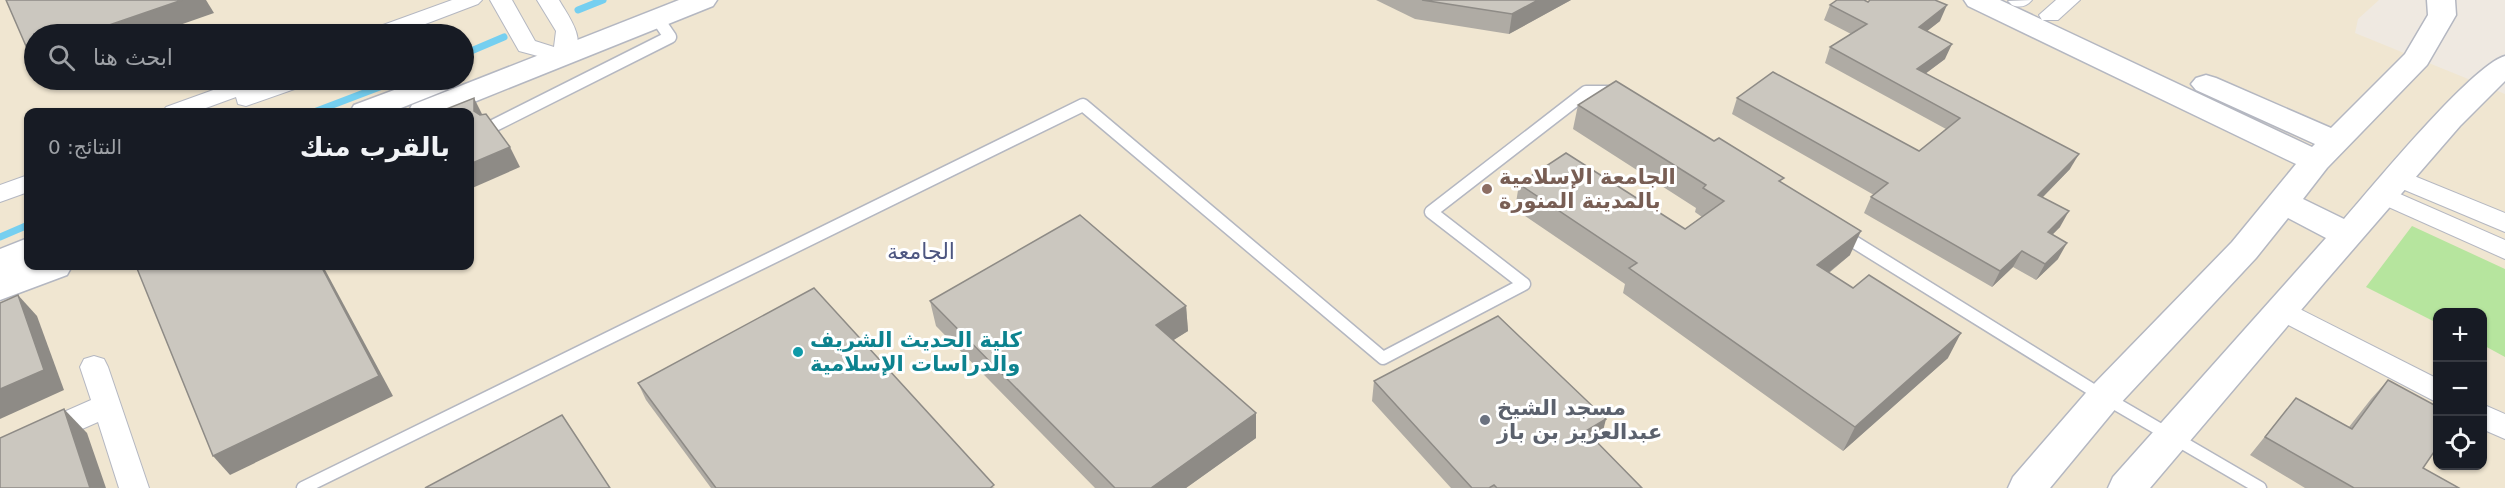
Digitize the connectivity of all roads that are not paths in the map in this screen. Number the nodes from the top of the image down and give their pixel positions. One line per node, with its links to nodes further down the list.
1 (471, 0): 10 (street)
2 (502, 0): 11 (street); 13 (street)
3 (548, 0): 12 (street)
4 (703, 0): 9 (main road)
5 (1978, 0): 27 (main road)
6 (2019, 0): 8 (main road)
7 (2441, 0): 27 (main road)
8 (2060, 8): 27 (main road)
9 (652, 9): 12 (main road); 26 (lane)
10 (407, 24)
11 (440, 24)
12 (565, 44): 13 (main road); 16 (main road)
13 (527, 46): 15 (main road)
14 (2505, 65): 31 (main road)
15 (474, 68)
16 (474, 88)
17 (234, 90): 22 (street)
18 (270, 90): 23 (street)
19 (421, 90): 24 (main road)
20 (469, 90): 25 (main road)
21 (1626, 99): 52 (lane)
22 (185, 108)
23 (223, 108)
24 (375, 108)
25 (431, 108)
26 (491, 127)
27 (2326, 151): 33 (main road)
28 (24, 170): 29 (street)
29 (0, 179)
30 (24, 185): 32 (street)
31 (2390, 186): 34 (street); 36 (main road); 37 (street)
32 (0, 194)
33 (2283, 202): 36 (main road); 45 (main road)
34 (2505, 223)
35 (1828, 226): 45 (lane)
36 (2349, 235): 42 (main road)
37 (2505, 250)
38 (24, 252): 39 (main road)
39 (0, 262)
40 (45, 270): 41 (main road)
41 (0, 288)
42 (2282, 310): 44 (street); 49 (main road)
43 (94, 367): 46 (street)
44 (2433, 389)
45 (2104, 397): 49 (lane); 53 (main road)
46 (107, 405): 50 (street); 51 (street)
47 (2484, 416): 48 (street)
48 (2505, 427)
49 (2170, 436): 54 (main road); 55 (lane)
50 (0, 453)
51 (134, 488)
52 (303, 488)
53 (2027, 488)
54 (2127, 488)
55 (2260, 488)

